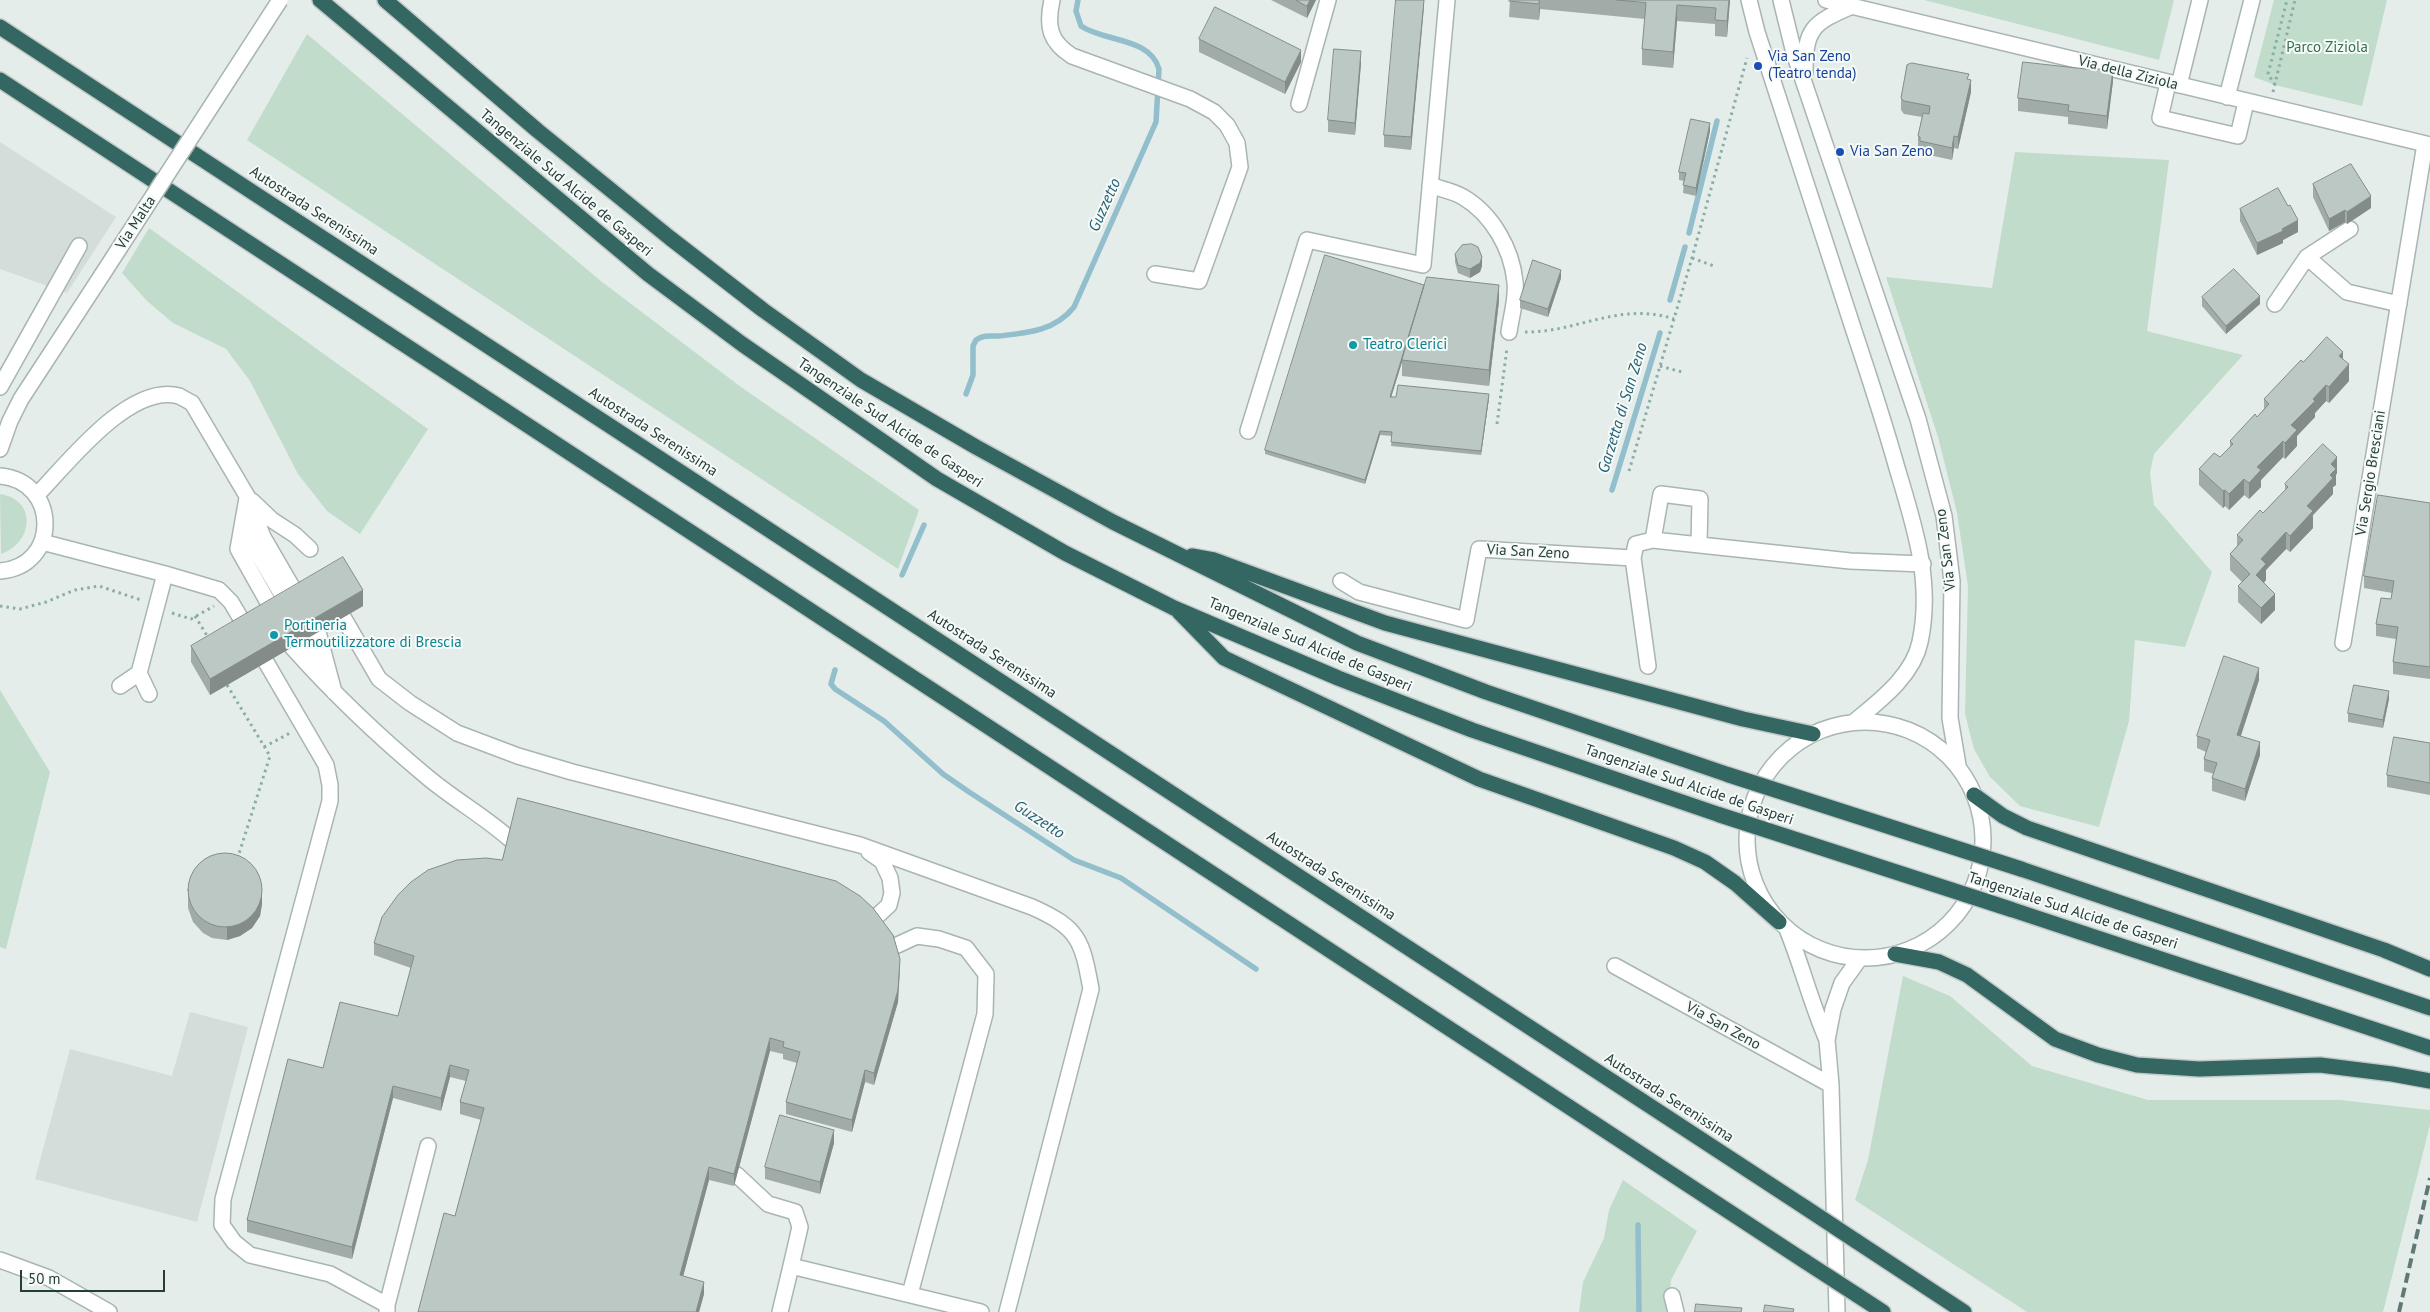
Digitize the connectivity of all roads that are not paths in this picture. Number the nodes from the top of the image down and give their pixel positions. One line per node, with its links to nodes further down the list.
1 (280, 0): 31 (street, Via Malta, bridge)
2 (320, 0): 46 (highway, Tangenziale Sud Alcide de Gasperi)
3 (385, 0): 39 (highway, Tangenziale Sud Alcide de Gasperi)
4 (1052, 0): 25 (street)
5 (1328, 0): 19 (street)
6 (1447, 0): 21 (street)
7 (1749, 0): 41 (street, Via San Zeno)
8 (1781, 0): 16 (street, Via San Zeno)
9 (1826, 0): 12 (street, Via della Ziziola)
10 (2200, 0): 15 (street)
11 (2252, 0): 17 (street)
12 (1852, 6): 15 (street, Via della Ziziola); 16 (street)
13 (0, 27): 89 (highway, Autostrada Serenissima, bridge)
14 (0, 80): 88 (highway, bridge)
15 (2174, 84): 17 (street, Via della Ziziola); 18 (street)
16 (1806, 86): 59 (street, Via San Zeno)
17 (2228, 97): 18 (street, Via della Ziziola)
18 (2246, 102): 20 (street, Via della Ziziola)
19 (1299, 104)
20 (2427, 145): 27 (street, Via Sergio Bresciani)
21 (1430, 185): 28 (street); 30 (street)
22 (2350, 229): 24 (street)
23 (79, 246): 29 (street)
24 (2307, 257): 26 (street); 27 (street)
25 (1155, 274)
26 (2275, 304)
27 (2399, 304): 50 (street, Via Sergio Bresciani)
28 (1509, 332)
29 (0, 387)
30 (1248, 432)
31 (0, 449)
32 (0, 476): 33 (street)
33 (37, 495): 34 (street); 36 (street)
34 (247, 496): 38 (street); 45 (street); 47 (street)
35 (1653, 540): 37 (street, Via San Zeno); 37 (street); 40 (street)
36 (42, 542): 42 (street); 43 (street)
37 (1699, 545): 41 (street, Via San Zeno)
38 (310, 549)
39 (1175, 553): 58 (highway); 70 (highway, Tangenziale Sud Alcide de Gasperi, bridge)
40 (1632, 558): 44 (street, Via San Zeno); 52 (street)
41 (1923, 564): 57 (street, Via San Zeno)
42 (0, 571)
43 (165, 574): 49 (street); 53 (street)
44 (1341, 581)
45 (293, 602)
46 (1174, 608): 64 (highway); 72 (highway, Tangenziale Sud Alcide de Gasperi, bridge)
47 (274, 613)
48 (343, 617): 62 (street)
49 (247, 629)
50 (2343, 643)
51 (266, 662): 81 (street)
52 (1648, 666)
53 (139, 673): 54 (street); 55 (street)
54 (120, 686)
55 (149, 694)
56 (336, 696): 56 (street); 61 (street)
57 (1854, 722): 58 (street, Via San Zeno); 59 (street, Via San Zeno)
58 (1813, 734): 64 (street, Via San Zeno)
59 (1958, 765): 60 (street, Via San Zeno)
60 (1974, 794): 66 (street, Via San Zeno); 69 (highway)
61 (511, 840)
62 (860, 845): 63 (street); 85 (street)
63 (874, 920)
64 (1783, 926): 67 (street, Via San Zeno); 71 (street, Via San Zeno)
65 (893, 947): 79 (street)
66 (1895, 954): 67 (street, Via San Zeno); 73 (highway)
67 (1860, 958): 71 (street, Via San Zeno)
68 (1615, 966): 74 (street, Via San Zeno)
69 (2430, 969)
70 (2430, 1008)
71 (1827, 1040): 74 (street, Via San Zeno)
72 (2430, 1048)
73 (2430, 1081)
74 (1831, 1085): 87 (street, Via San Zeno)
75 (428, 1146): 81 (street)
76 (738, 1175): 78 (street)
77 (0, 1260): 82 (street)
78 (790, 1266): 79 (street); 83 (street)
79 (910, 1294): 84 (street)
80 (1672, 1296): 86 (street)
81 (387, 1309)
82 (109, 1312)
83 (780, 1312)
84 (981, 1312)
85 (1007, 1312)
86 (1676, 1312)
87 (1837, 1312)
88 (1883, 1312)
89 (1964, 1312)

